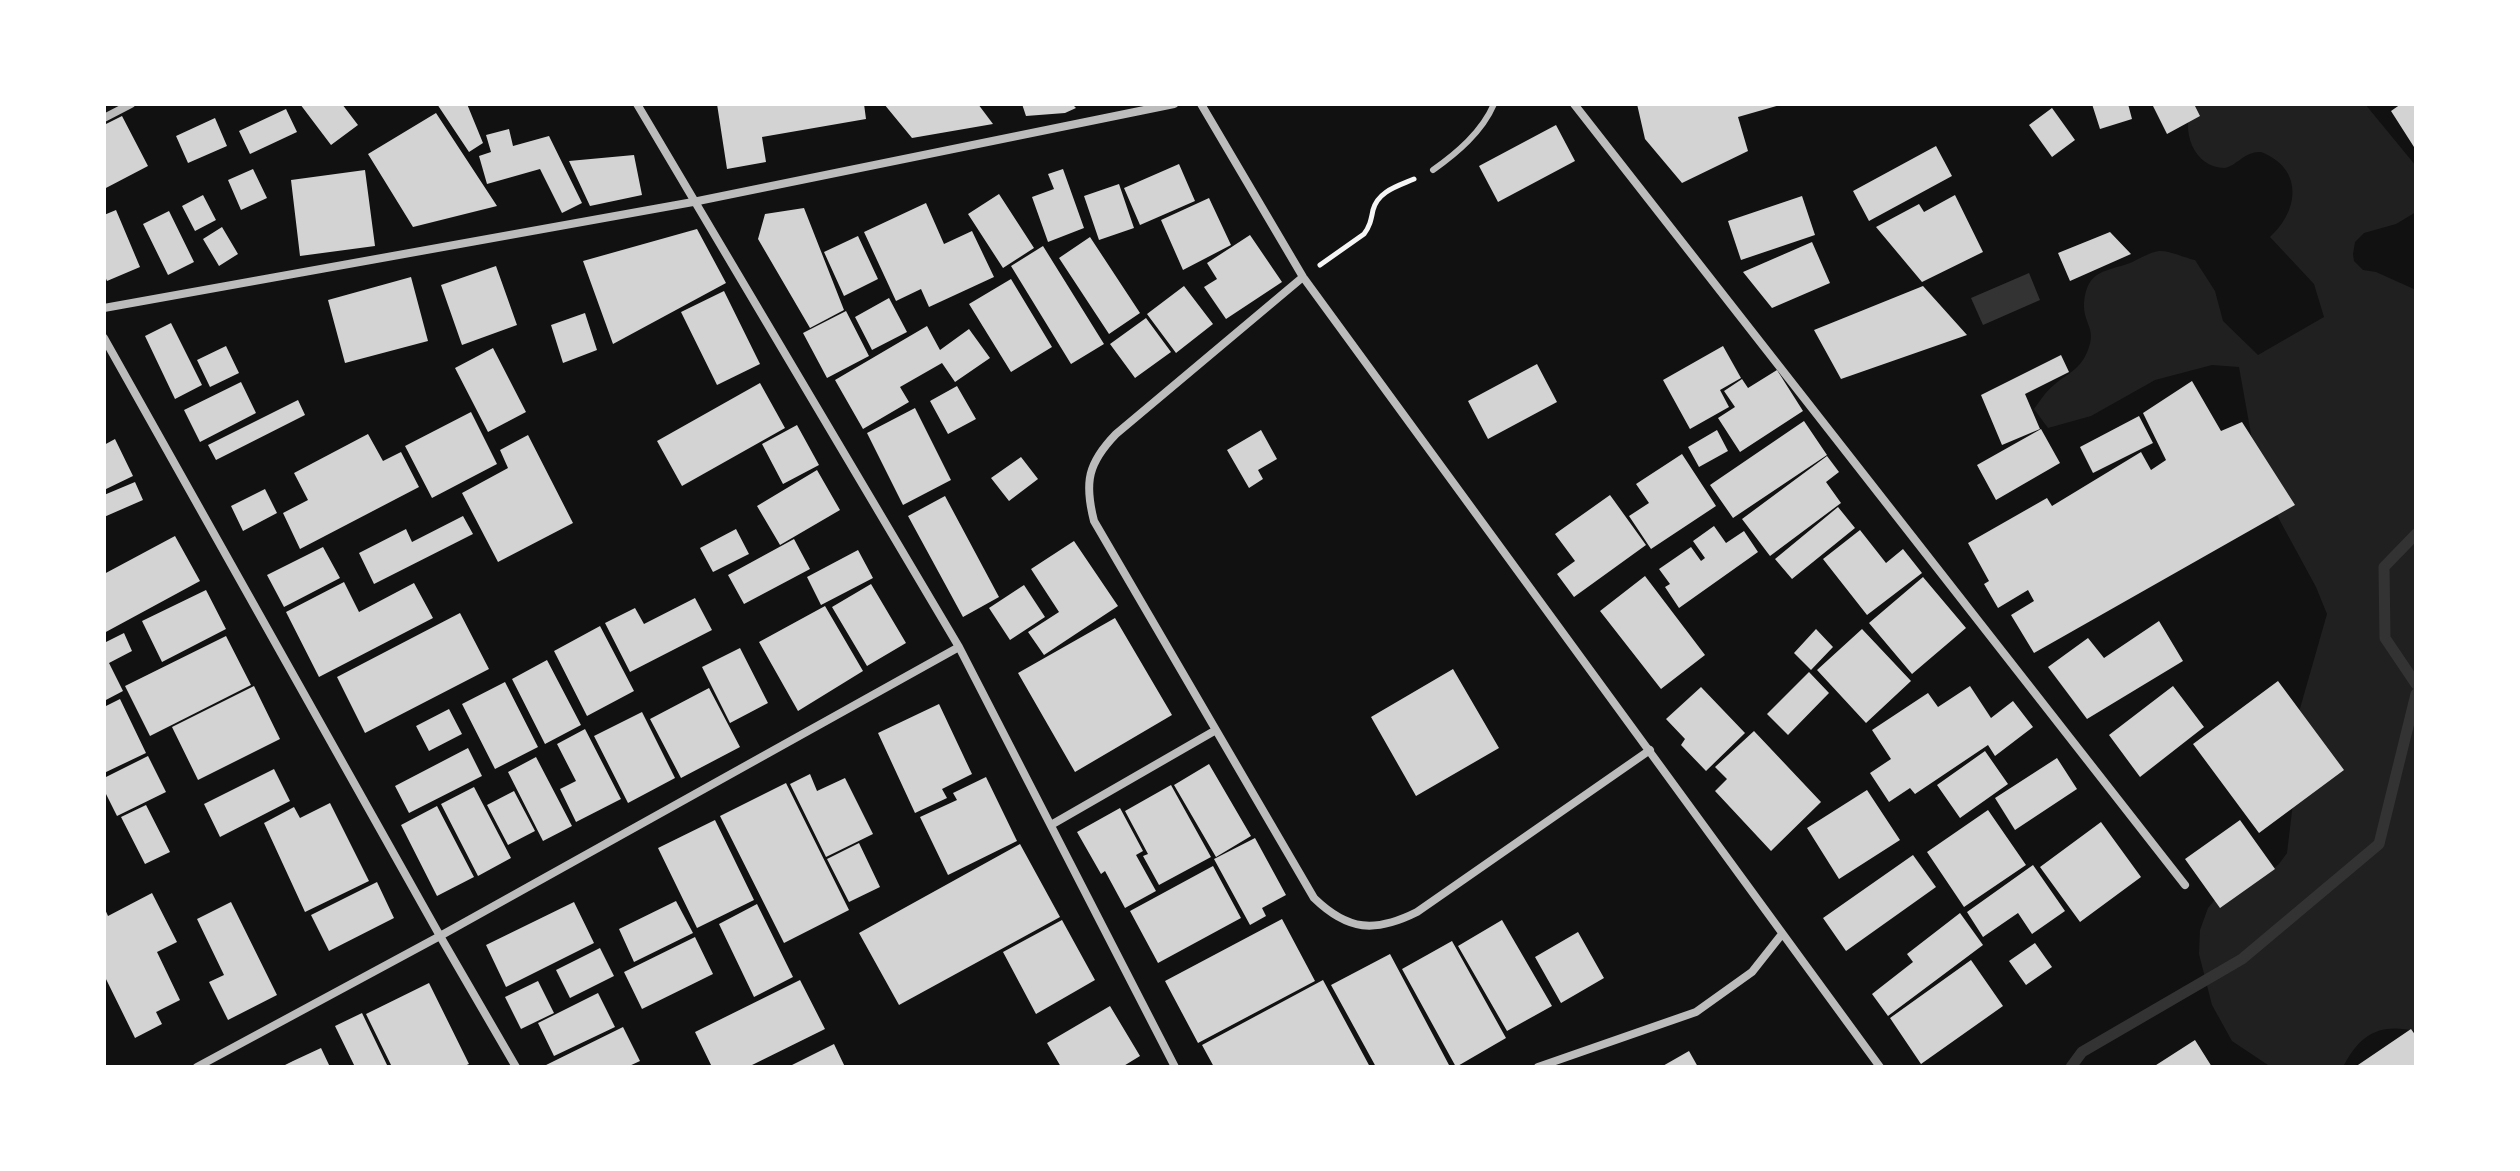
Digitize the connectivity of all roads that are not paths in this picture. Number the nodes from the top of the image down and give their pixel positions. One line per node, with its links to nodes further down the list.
1 (131, 104): 7 (street)
2 (637, 104): 9 (street)
3 (1174, 104): 9 (street)
4 (1201, 104): 10 (street)
5 (1494, 104): 8 (lane)
6 (1574, 104): 17 (street)
7 (104, 118)
8 (1433, 170)
9 (693, 202): 11 (street); 13 (street)
10 (1303, 277): 14 (street); 15 (street)
11 (104, 308)
12 (104, 338): 19 (street)
13 (959, 647): 16 (street); 19 (street)
14 (1216, 730): 15 (street); 16 (street)
15 (1650, 750): 18 (street)
16 (1051, 825): 22 (street)
17 (2185, 885)
18 (1782, 934): 23 (street); 24 (street)
19 (440, 936): 20 (street); 21 (street)
20 (197, 1067)
21 (516, 1067)
22 (1175, 1067)
23 (1538, 1067)
24 (1880, 1067)

